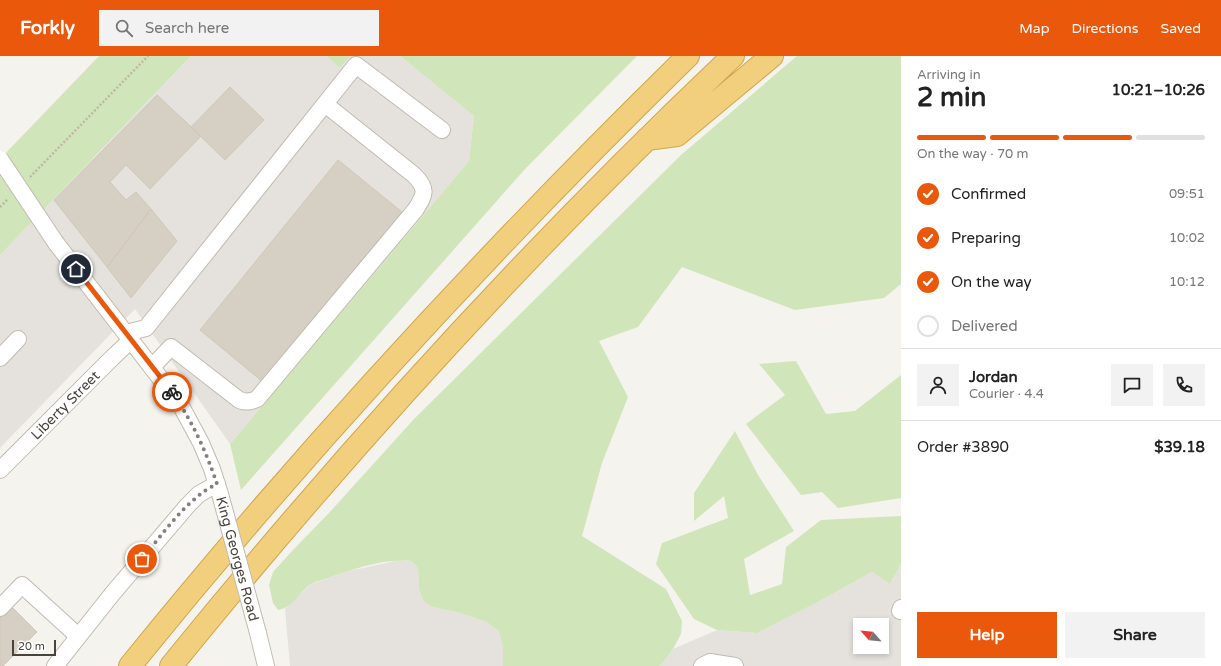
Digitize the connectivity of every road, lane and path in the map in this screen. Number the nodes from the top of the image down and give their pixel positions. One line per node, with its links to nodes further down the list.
1 (148, 56): 9 (path)
2 (688, 56): 21 (highway)
3 (733, 56): 7 (highway)
4 (772, 56): 7 (highway)
5 (325, 104): 6 (street); 12 (street); 15 (street)
6 (442, 130)
7 (647, 139): 22 (highway)
8 (0, 159): 12 (street, King Georges Road, bridge)
9 (28, 178)
10 (9, 198): 11 (path)
11 (0, 207)
12 (129, 337): 15 (street, King Georges Road); 16 (street, Liberty Street)
13 (18, 339): 14 (street)
14 (0, 358)
15 (152, 367): 17 (street, King Georges Road)
16 (0, 470)
17 (218, 489): 19 (street); 23 (street, King Georges Road, bridge)
18 (0, 608): 19 (street)
19 (78, 636): 20 (street)
20 (54, 666)
21 (130, 666)
22 (170, 666)
23 (266, 666)
24 (702, 666): 25 (street)
25 (735, 666)

